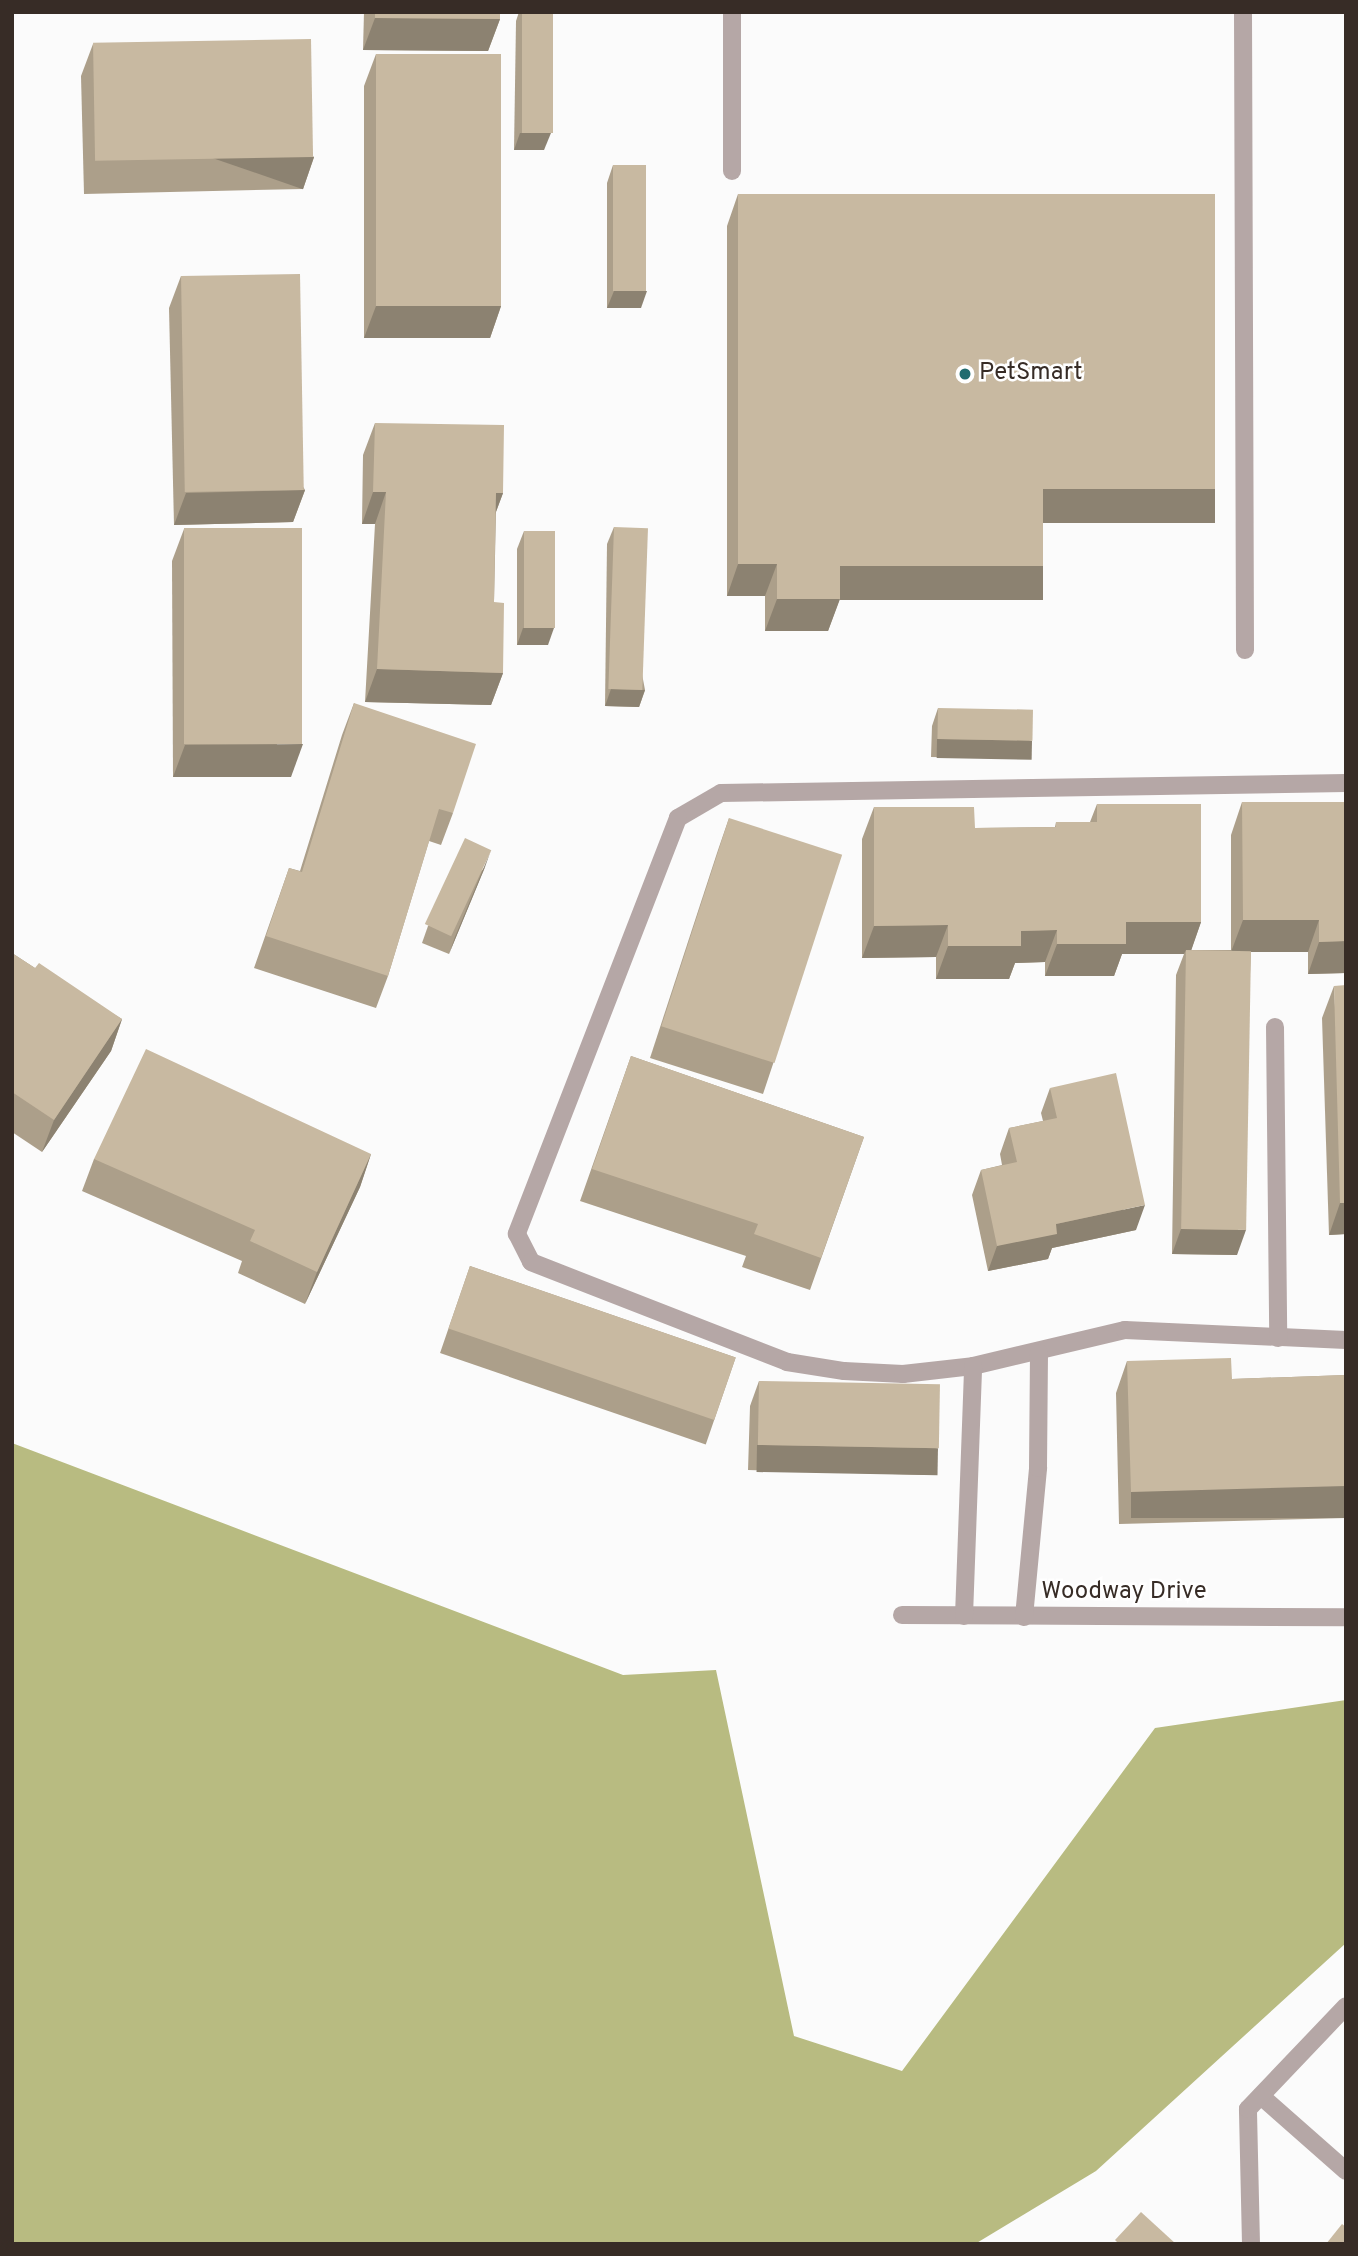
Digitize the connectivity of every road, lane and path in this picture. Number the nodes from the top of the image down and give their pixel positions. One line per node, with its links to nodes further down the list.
1 (732, 12): 3 (street)
2 (1243, 12): 4 (street)
3 (732, 171)
4 (1245, 650)
5 (1346, 783): 10 (street)
6 (1275, 1027): 7 (street)
7 (1278, 1338): 8 (street); 9 (street)
8 (1346, 1340)
9 (1039, 1353): 10 (street); 13 (street)
10 (972, 1366): 12 (street)
11 (902, 1615): 12 (street, Woodway Drive)
12 (964, 1616): 13 (street, Woodway Drive)
13 (1024, 1617): 14 (street, Woodway Drive)
14 (1346, 1617)
15 (1346, 2006): 16 (street)
16 (1261, 2096): 17 (street); 18 (street)
17 (1346, 2171)
18 (1251, 2244)

